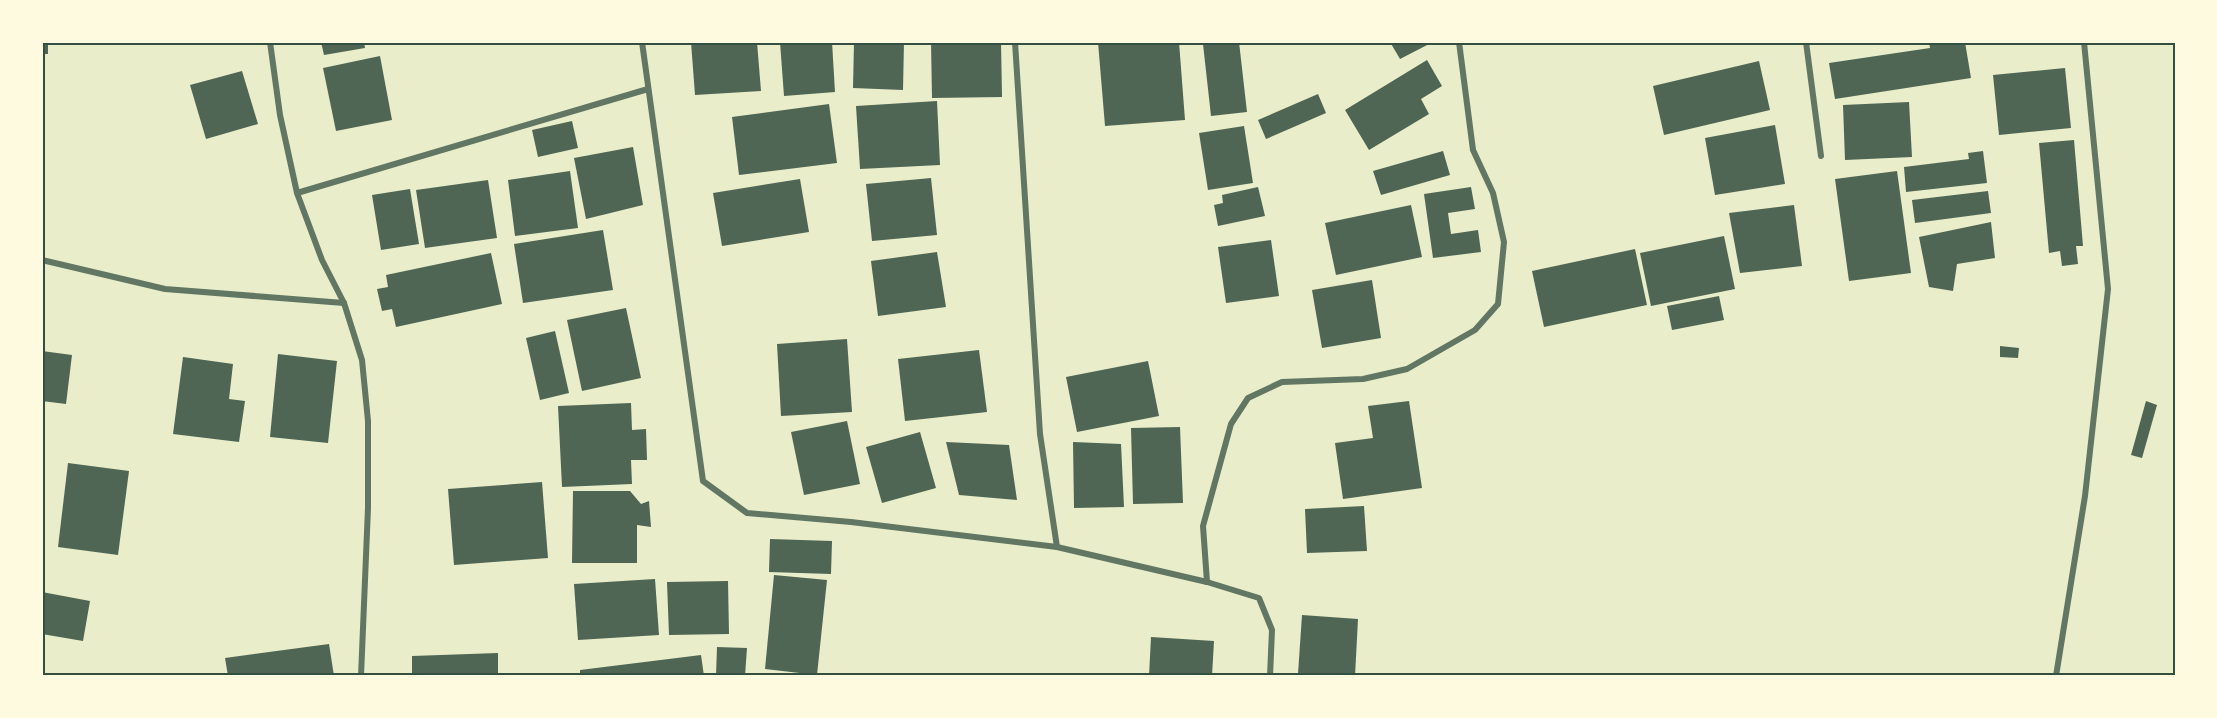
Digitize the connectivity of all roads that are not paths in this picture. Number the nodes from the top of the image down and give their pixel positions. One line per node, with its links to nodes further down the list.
1 (270, 42): 9 (street)
2 (642, 42): 7 (street)
3 (1015, 42): 12 (street)
4 (1459, 42): 13 (street)
5 (1806, 42): 8 (street)
6 (2084, 42): 16 (street)
7 (648, 89): 9 (street); 12 (street)
8 (1821, 156)
9 (297, 193): 11 (street)
10 (42, 260): 11 (street)
11 (344, 303): 14 (street)
12 (1057, 547): 13 (street)
13 (1207, 582): 15 (street)
14 (361, 676)
15 (1270, 676)
16 (2056, 676)

